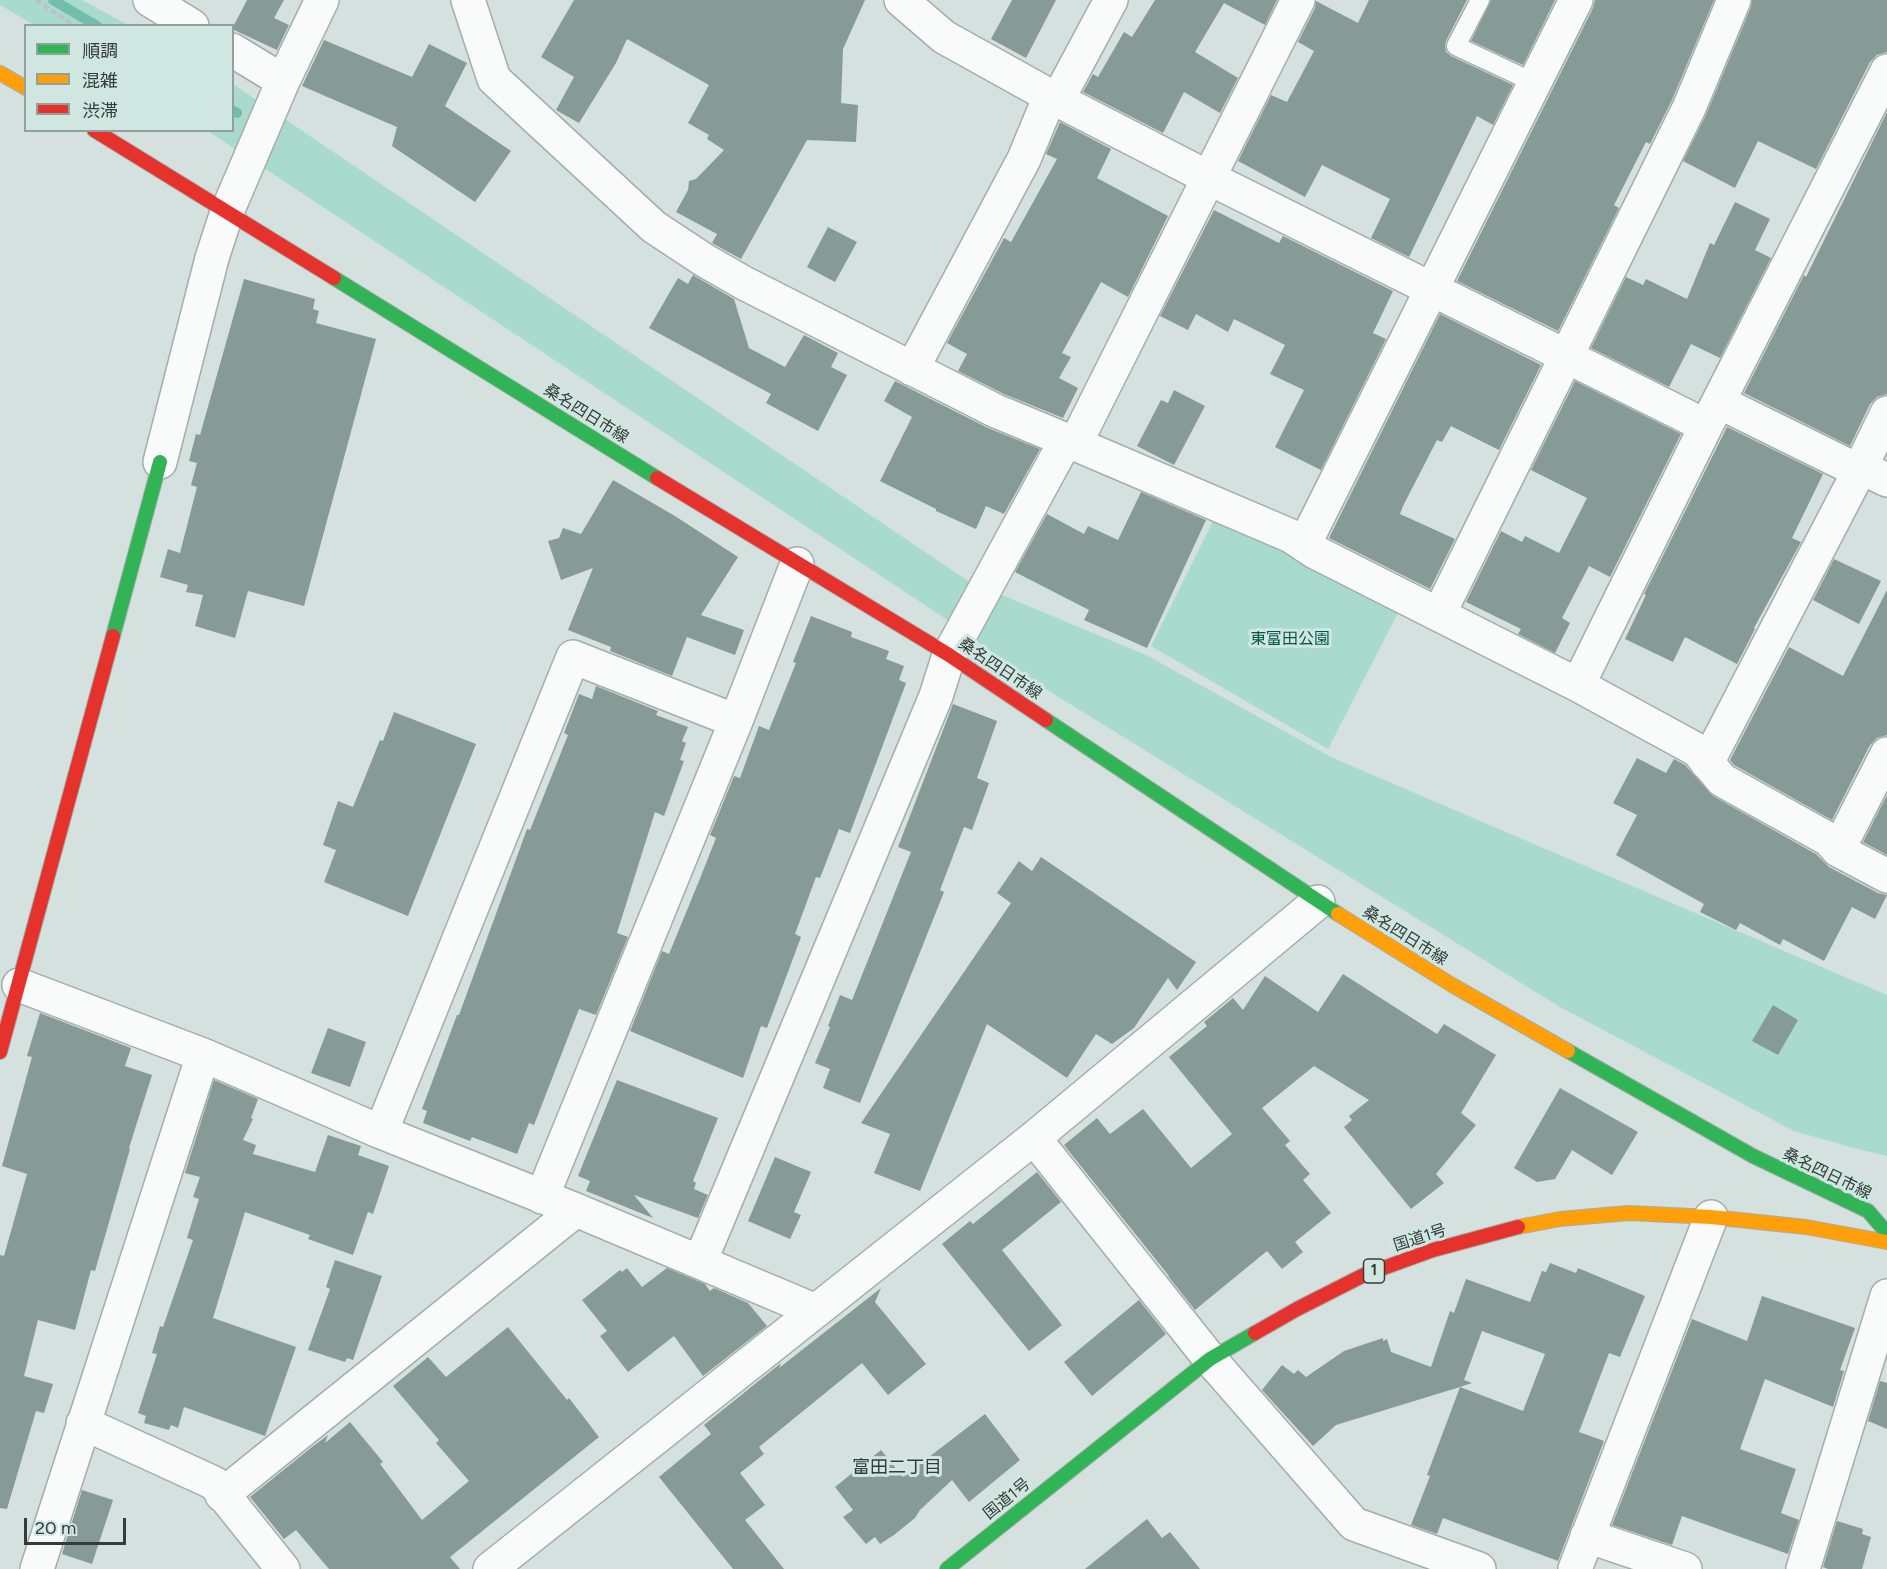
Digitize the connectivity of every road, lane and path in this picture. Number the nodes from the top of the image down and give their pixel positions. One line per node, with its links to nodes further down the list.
1 (36, 0): 11 (path)
2 (150, 0): 12 (street)
3 (322, 0): 18 (street)
4 (468, 0): 25 (street)
5 (901, 0): 19 (street)
6 (1111, 0): 19 (street)
7 (1298, 0): 21 (street)
8 (1480, 0): 16 (lane)
9 (1576, 0): 16 (street)
10 (1734, 0): 24 (street)
11 (72, 24)
12 (189, 24)
13 (234, 52): 18 (street)
14 (1887, 71): 27 (street)
15 (0, 73): 17 (main road)
16 (1535, 83): 23 (street)
17 (24, 87)
18 (280, 89): 22 (street)
19 (1054, 98): 21 (street); 25 (street)
20 (97, 132): 22 (main road, 桑名四日市線)
21 (1209, 178): 23 (street); 28 (street)
22 (227, 212): 29 (street); 32 (main road, 桑名四日市線)
23 (1433, 290): 24 (street); 31 (street)
24 (1567, 356): 27 (street); 33 (street)
25 (912, 369): 28 (street)
26 (1887, 412): 30 (street)
27 (1712, 414): 30 (street); 35 (street)
28 (1070, 442): 31 (street); 34 (street)
29 (160, 462): 42 (main road)
30 (1869, 473): 38 (street)
31 (1304, 544): 33 (street)
32 (797, 564): 34 (main road, 桑名四日市線); 36 (street)
33 (1440, 614): 35 (street)
34 (949, 655): 41 (main road, 桑名四日市線); 52 (street)
35 (1578, 684): 38 (street)
36 (736, 721): 45 (street); 47 (street)
37 (1887, 754): 39 (street)
38 (1707, 763): 39 (street)
39 (1838, 850): 40 (street)
40 (1887, 876)
41 (1318, 902): 46 (street); 50 (main road, 桑名四日市線)
42 (19, 985): 43 (main road); 44 (street)
43 (0, 1052)
44 (203, 1055): 45 (street); 56 (street)
45 (381, 1132): 47 (street)
46 (1034, 1138): 54 (street); 55 (street)
47 (542, 1197): 48 (street)
48 (576, 1210): 52 (street); 57 (street)
49 (1712, 1217): 51 (main road, 国道1号 / 1); 55 (main road, 国道1号 / 1); 58 (street)
50 (1887, 1233)
51 (1887, 1242)
52 (700, 1262): 54 (street)
53 (1887, 1296): 66 (street)
54 (816, 1311): 61 (street)
55 (1210, 1359): 62 (main road, 国道1号 / 1); 63 (street)
56 (83, 1423): 57 (street); 59 (street)
57 (222, 1496): 60 (street)
58 (1587, 1536): 64 (street); 65 (street)
59 (37, 1569)
60 (283, 1569)
61 (490, 1569)
62 (947, 1569)
63 (1479, 1569)
64 (1575, 1569)
65 (1685, 1569)
66 (1803, 1569)

